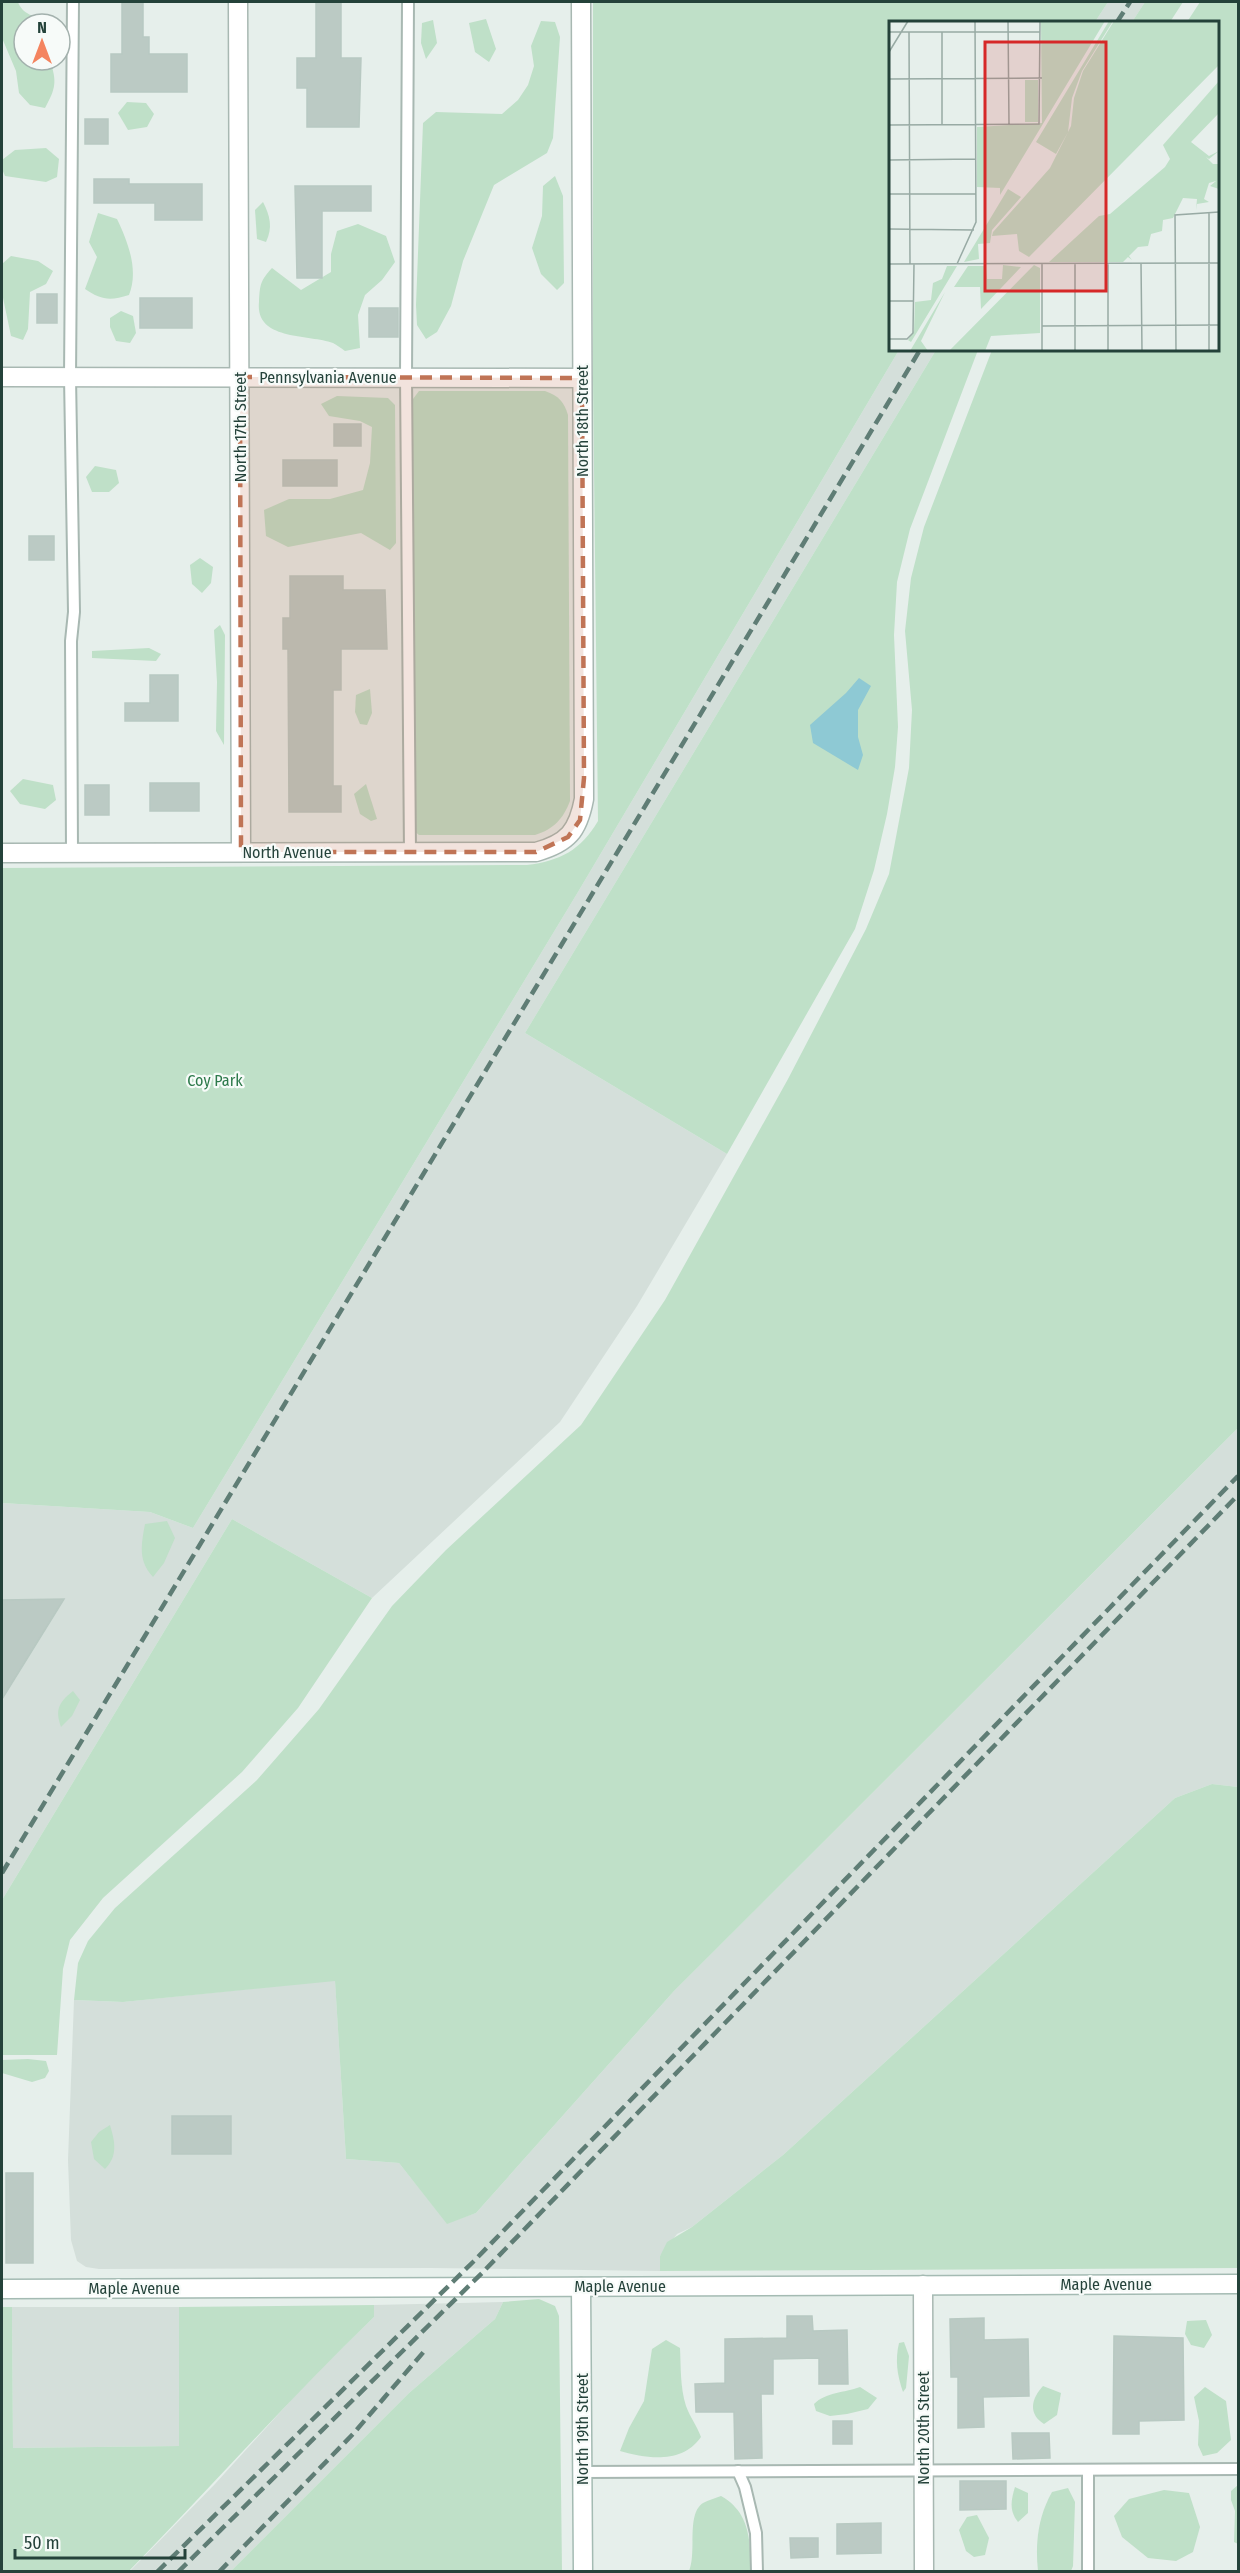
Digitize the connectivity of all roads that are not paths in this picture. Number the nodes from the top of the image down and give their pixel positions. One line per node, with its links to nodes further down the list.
1 (73, 2): 6 (lane)
2 (238, 2): 7 (street, North 17th Street)
3 (408, 2): 8 (lane)
4 (581, 2): 9 (street, North 18th Street)
5 (2, 377): 6 (street, Pennsylvania Avenue)
6 (70, 377): 7 (street, Pennsylvania Avenue); 11 (lane)
7 (240, 377): 8 (street, Pennsylvania Avenue); 12 (street, North 17th Street)
8 (406, 377): 9 (street, Pennsylvania Avenue); 13 (lane)
9 (582, 378): 10 (street, North 18th Street)
10 (568, 837): 13 (street, North Avenue)
11 (72, 852): 12 (street, North Avenue); 14 (street, North Avenue)
12 (240, 852): 13 (street, North Avenue)
13 (410, 852)
14 (2, 853)
15 (1239, 2284): 16 (street, Maple Avenue)
16 (923, 2285): 17 (street, Maple Avenue); 20 (street, North 20th Street)
17 (581, 2287): 18 (street, Maple Avenue); 23 (street, North 19th Street)
18 (2, 2289)
19 (1239, 2469): 22 (lane)
20 (923, 2470): 21 (lane); 22 (lane); 26 (street, North 20th Street)
21 (738, 2471): 23 (lane); 25 (lane)
22 (1088, 2471): 27 (lane)
23 (582, 2472): 24 (street, North 19th Street)
24 (583, 2571)
25 (757, 2571)
26 (924, 2571)
27 (1088, 2571)

